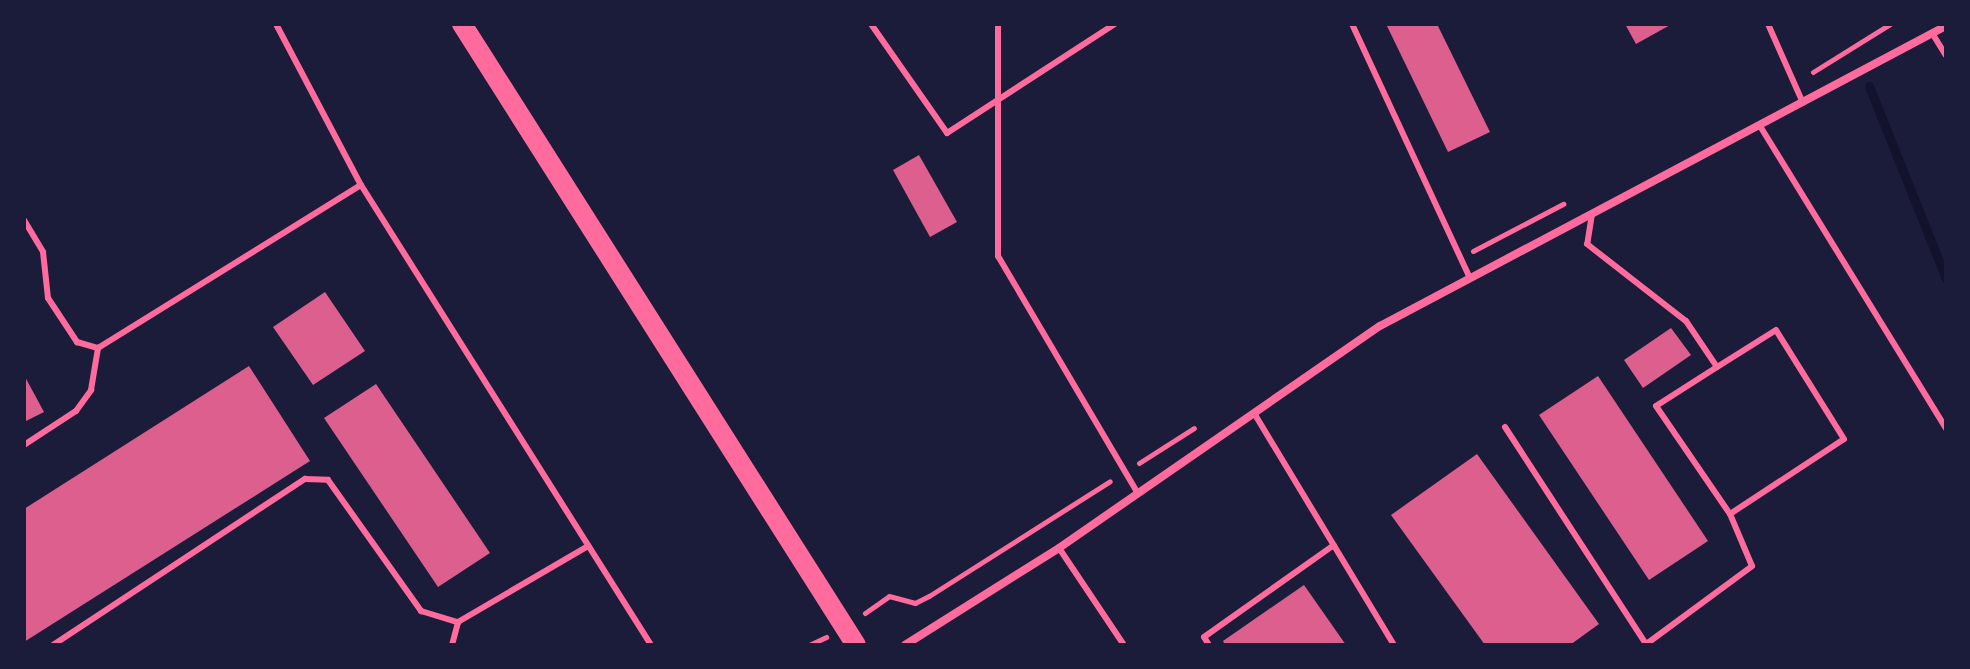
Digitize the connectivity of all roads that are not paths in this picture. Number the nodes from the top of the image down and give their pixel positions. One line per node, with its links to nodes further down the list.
1 (276, 24): 14 (lane)
2 (462, 24): 34 (main road)
3 (871, 24): 11 (lane)
4 (998, 24): 11 (lane)
5 (1115, 24): 11 (lane)
6 (1352, 24): 17 (lane)
7 (1768, 24): 12 (lane)
8 (1946, 26): 9 (street)
9 (1932, 33): 10 (lane); 12 (street)
10 (1946, 55)
11 (998, 99): 24 (lane)
12 (1803, 103): 13 (street)
13 (1760, 126): 15 (street); 22 (lane)
14 (361, 185): 18 (lane); 27 (lane)
15 (1592, 214): 17 (street); 19 (lane)
16 (24, 220): 18 (lane)
17 (1470, 278): 20 (street)
18 (98, 348): 23 (lane)
19 (1717, 367): 25 (lane); 25 (lane)
20 (1254, 413): 24 (street); 26 (lane)
21 (1505, 427): 30 (lane)
22 (1946, 428)
23 (24, 445)
24 (1138, 494): 28 (street)
25 (1730, 514): 30 (lane)
26 (1334, 545): 37 (lane); 38 (lane)
27 (588, 546): 29 (lane); 33 (lane)
28 (1059, 548): 35 (street); 36 (lane)
29 (458, 622): 31 (lane); 32 (lane)
30 (1645, 644)
31 (53, 645)
32 (452, 645)
33 (651, 645)
34 (856, 645)
35 (905, 645)
36 (1124, 645)
37 (1209, 645)
38 (1394, 645)

